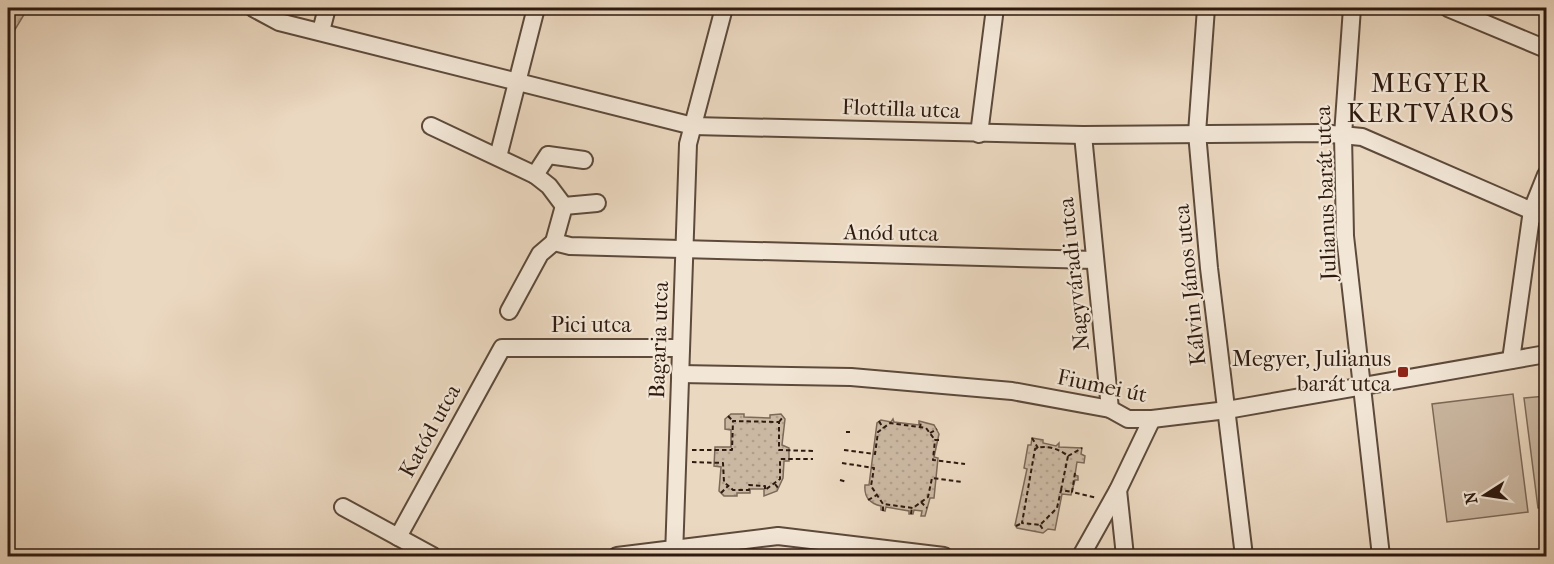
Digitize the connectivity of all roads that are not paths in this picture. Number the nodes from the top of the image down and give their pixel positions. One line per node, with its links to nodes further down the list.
1 (253, 8): 9 (street, Flottilla utca)
2 (327, 8): 9 (street)
3 (536, 8): 11 (street)
4 (724, 8): 13 (street, Bagaria utca)
5 (995, 8): 15 (street)
6 (1206, 8): 14 (street, Kálvin János utca)
7 (1352, 8): 17 (street, Julianus barát utca)
8 (1448, 8): 10 (street)
9 (321, 32): 11 (street, Flottilla utca)
10 (1546, 49)
11 (518, 81): 13 (street, Flottilla utca); 18 (street)
12 (431, 126): 18 (street)
13 (693, 126): 15 (street, Flottilla utca); 26 (street, Bagaria utca)
14 (1197, 133): 16 (street, Flottilla utca); 17 (street, Flottilla utca); 36 (street, Kálvin János utca)
15 (979, 134): 16 (street, Flottilla utca)
16 (1083, 135): 27 (street, Nagyváradi utca)
17 (1343, 135): 24 (street, Flottilla utca); 34 (street, Julianus barát utca)
18 (498, 157): 20 (street)
19 (584, 160): 20 (street)
20 (535, 175): 23 (street)
21 (1546, 175): 24 (street)
22 (597, 203): 23 (street)
23 (564, 206): 25 (street)
24 (1539, 214): 32 (street)
25 (554, 242): 26 (street, Anód utca); 28 (street)
26 (685, 251): 27 (street, Anód utca); 30 (street, Bagaria utca)
27 (1095, 260): 35 (street, Nagyváradi utca)
28 (509, 311)
29 (502, 348): 30 (street, Pici utca); 40 (street, Katód utca)
30 (681, 348): 33 (street, Bagaria utca)
31 (1546, 354): 32 (street, Fiumei út)
32 (1511, 360): 34 (street, Fiumei út)
33 (680, 374): 35 (street, Fiumei út); 41 (street, Bagaria utca)
34 (1364, 386): 36 (street, Fiumei út); 48 (street, Julianus barát utca)
35 (1110, 409): 37 (street, Fiumei út)
36 (1227, 410): 37 (street, Fiumei út); 47 (street, Kálvin János utca)
37 (1152, 419): 38 (street)
38 (1115, 496): 45 (street); 46 (street)
39 (343, 507): 40 (street)
40 (398, 537): 42 (street)
41 (674, 553): 43 (street); 44 (street)
42 (433, 556)
43 (617, 556)
44 (944, 556)
45 (1081, 556)
46 (1125, 556)
47 (1244, 556)
48 (1381, 556)

